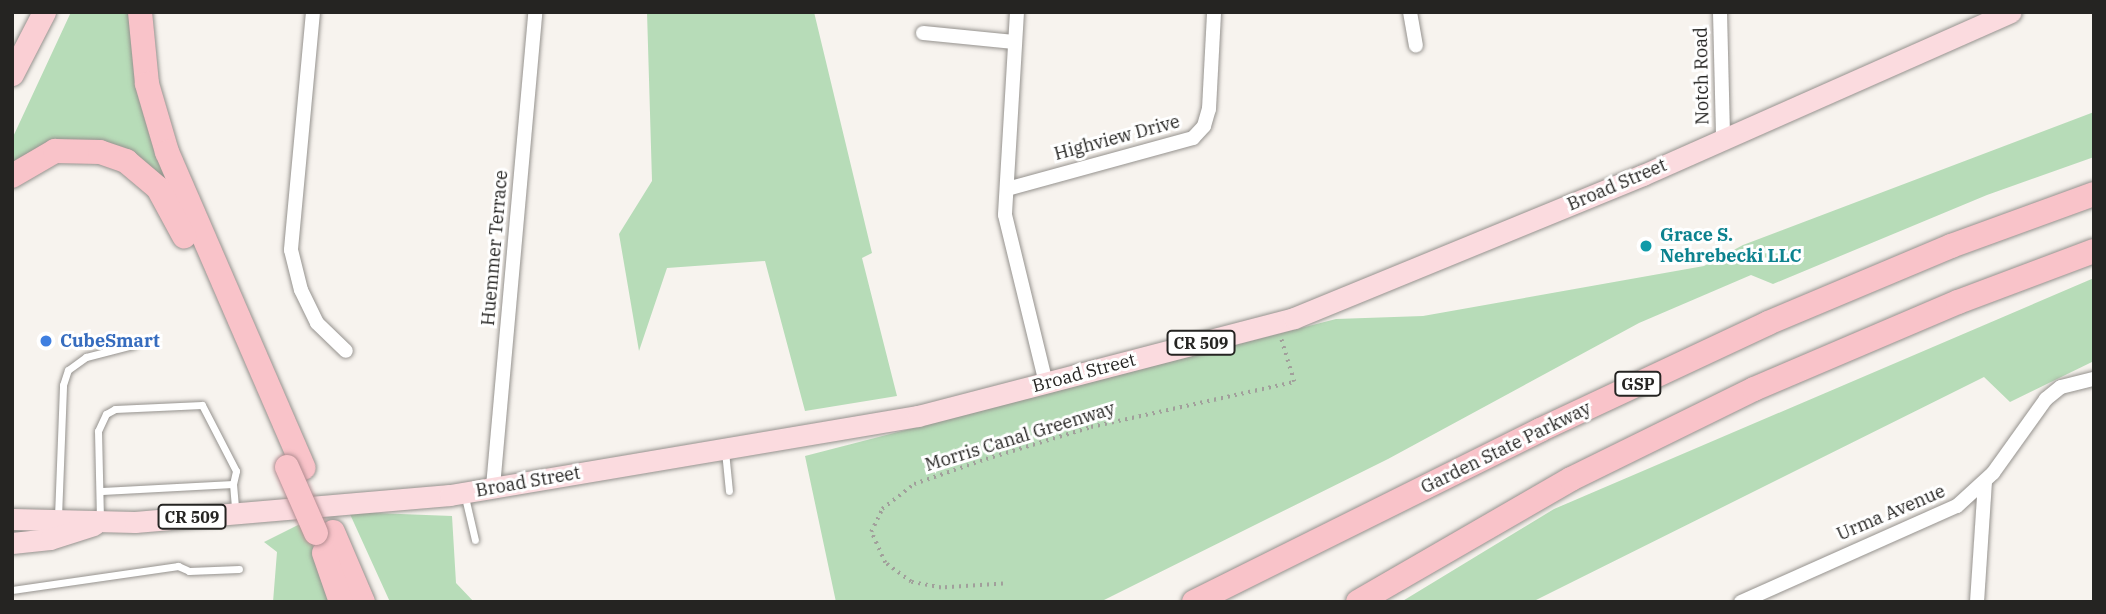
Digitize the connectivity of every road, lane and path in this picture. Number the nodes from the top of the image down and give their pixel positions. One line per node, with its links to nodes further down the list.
1 (44, 12): 13 (highway)
2 (140, 12): 25 (highway)
3 (313, 12): 21 (street)
4 (535, 12): 28 (street, Huemmer Terrace)
5 (1017, 12): 11 (street)
6 (1214, 12): 16 (street, Highview Drive)
7 (1410, 12): 12 (street)
8 (1720, 12): 14 (street, Notch Road)
9 (2011, 12): 14 (main road, Broad Street / CR 509)
10 (923, 33): 11 (street)
11 (1015, 42): 16 (street)
12 (1416, 45)
13 (12, 74)
14 (1723, 139): 19 (main road, Broad Street / CR 509)
15 (12, 176): 25 (highway)
16 (1007, 188): 23 (street)
17 (2094, 194): 44 (highway, Garden State Parkway / GSP)
18 (2094, 251): 45 (highway)
19 (1277, 323): 23 (main road, Broad Street / CR 509); 40 (path, Morris Canal Greenway)
20 (133, 345): 33 (lane)
21 (346, 351)
22 (2094, 379): 26 (street, Urma Avenue)
23 (1046, 383): 24 (main road, Broad Street / CR 509)
24 (725, 450): 28 (main road, Broad Street / CR 509); 30 (lane)
25 (295, 468): 36 (highway)
26 (1984, 483): 46 (street, Urma Avenue); 47 (street)
27 (233, 484): 29 (lane); 29 (lane); 32 (lane)
28 (493, 487): 31 (main road, Broad Street / CR 509)
29 (102, 491): 35 (lane)
30 (729, 491)
31 (464, 492): 32 (main road, Broad Street / CR 509); 37 (lane)
32 (235, 514): 35 (main road, Broad Street / CR 509)
33 (58, 517): 34 (main road, Broad Street / CR 509); 35 (main road, Broad Street / CR 509)
34 (12, 519)
35 (100, 523): 38 (main road, Broad Street / CR 509)
36 (324, 533): 42 (highway); 43 (highway)
37 (475, 540)
38 (12, 543)
39 (239, 569): 41 (lane)
40 (1003, 583)
41 (12, 590)
42 (341, 602)
43 (363, 602)
44 (1195, 602)
45 (1358, 602)
46 (1741, 602)
47 (1977, 602)

